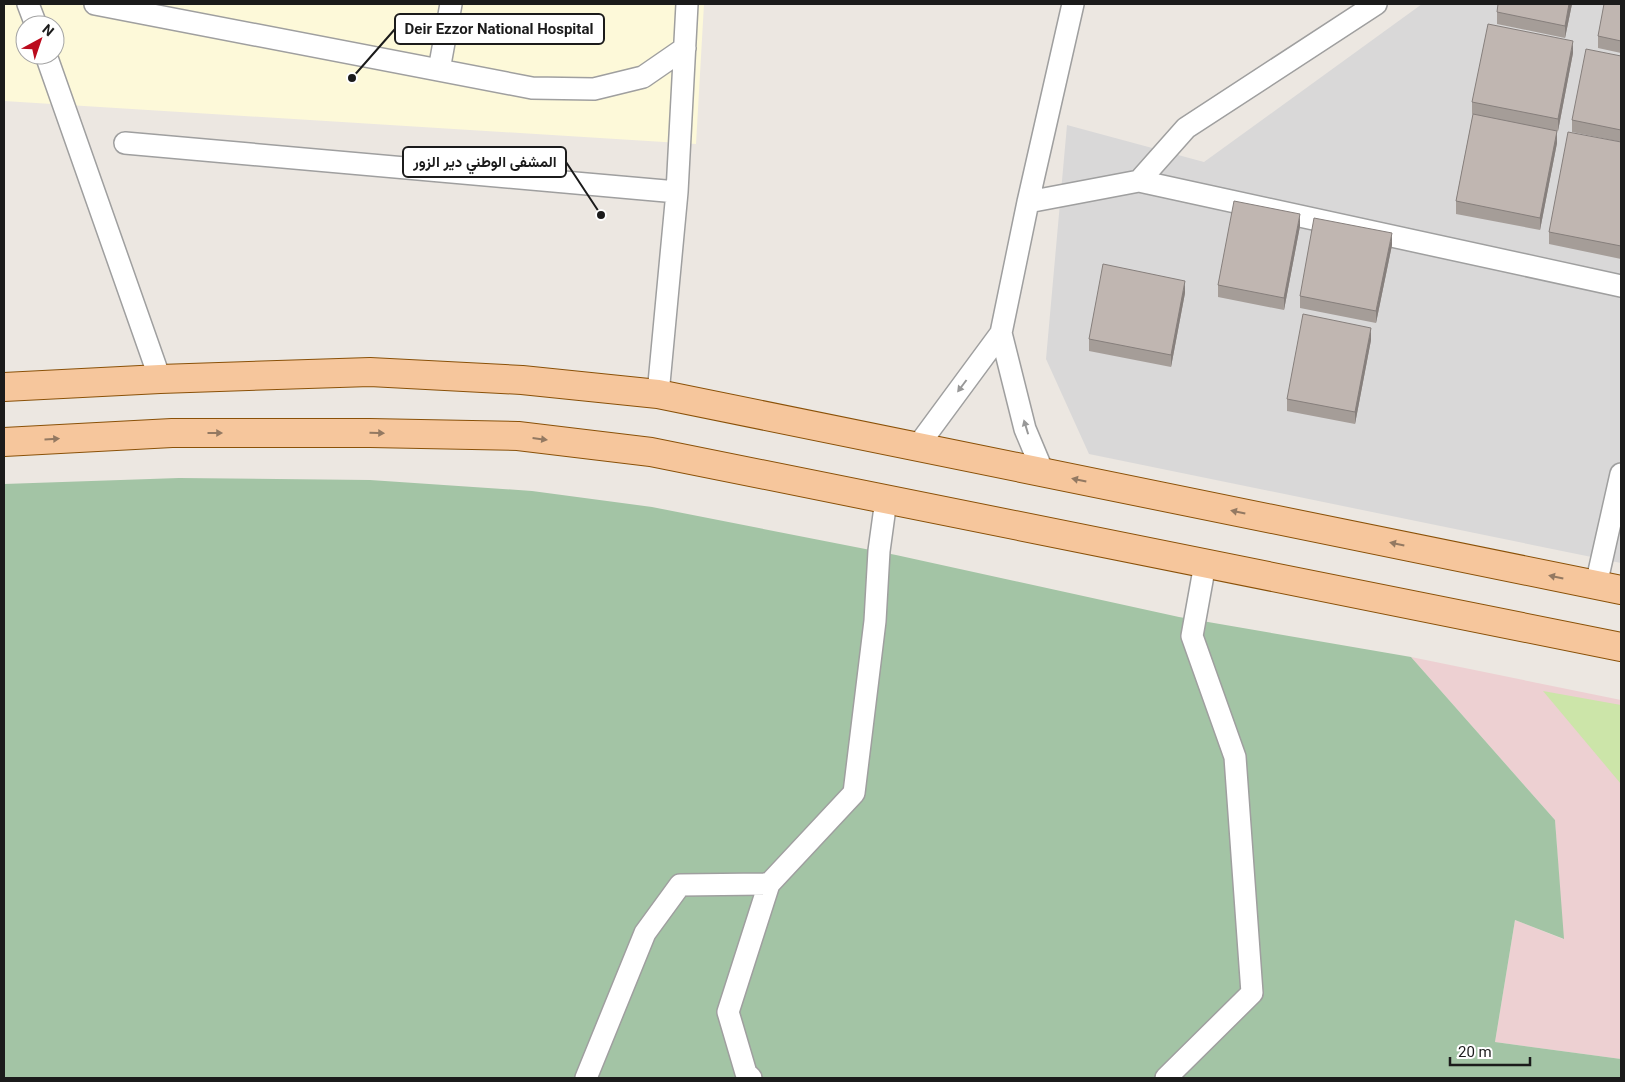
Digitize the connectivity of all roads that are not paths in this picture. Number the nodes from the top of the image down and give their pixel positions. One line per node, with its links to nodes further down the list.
1 (95, 4): 8 (street)
2 (451, 4): 8 (street)
3 (687, 4): 6 (street)
4 (1073, 4): 12 (street)
5 (1376, 4): 10 (street)
6 (685, 48): 8 (street); 11 (street)
7 (50, 65): 15 (street)
8 (439, 70)
9 (125, 143): 11 (street)
10 (1139, 181): 12 (street); 13 (street)
11 (677, 192): 17 (street)
12 (1028, 202): 14 (street)
13 (1621, 286)
14 (1001, 333): 19 (street, one-way to 19); 20 (street, one-way to 14)
15 (160, 379): 16 (main road); 17 (main road)
16 (4, 387)
17 (658, 394): 19 (main road)
18 (4, 442): 22 (main road, one-way to 22)
19 (917, 447): 20 (main road)
20 (1043, 472): 24 (main road, one-way to 20)
21 (1621, 474): 24 (street)
22 (886, 500): 23 (main road); 26 (street)
23 (1206, 564): 25 (main road); 29 (street)
24 (1609, 588)
25 (1621, 647)
26 (769, 884): 27 (street); 28 (street)
27 (586, 1078)
28 (751, 1078)
29 (1166, 1078)

